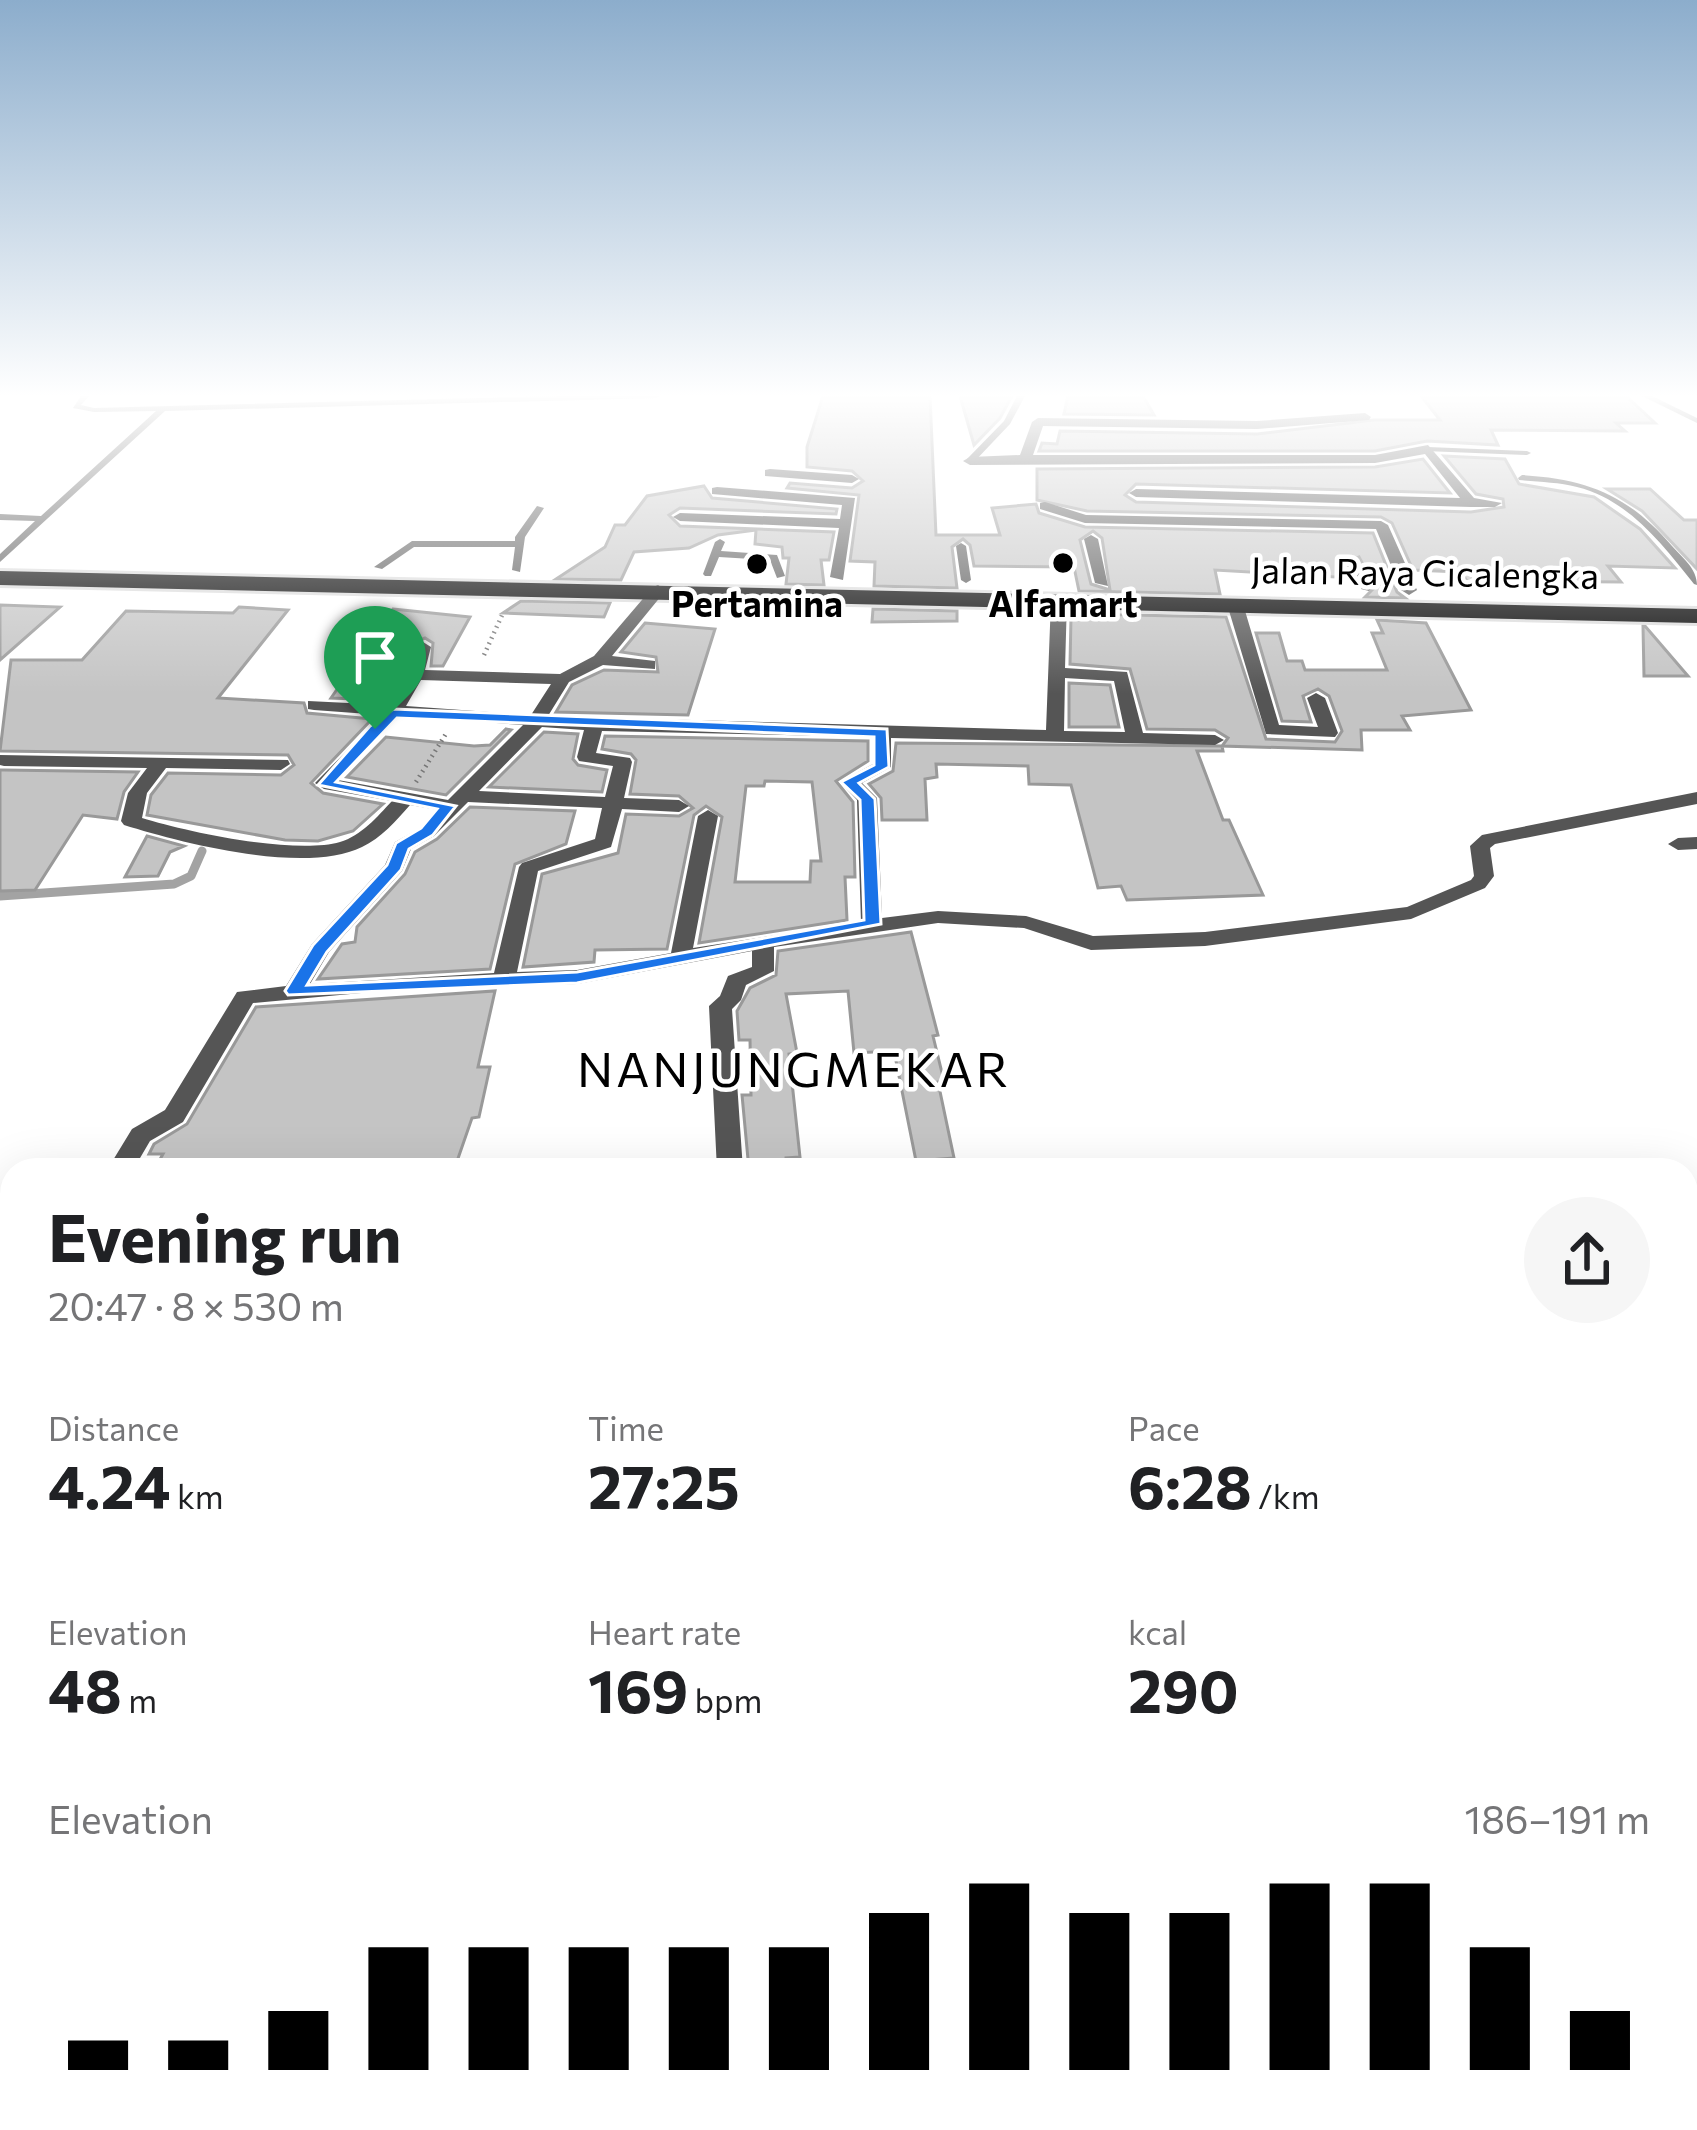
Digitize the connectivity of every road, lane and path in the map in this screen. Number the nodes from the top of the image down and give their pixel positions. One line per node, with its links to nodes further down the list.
1 (69, 495): 14 (lane)
2 (764, 495): 15 (street)
3 (804, 495): 16 (street)
4 (1186, 495): 7 (street)
5 (1465, 495): 8 (street)
6 (1612, 495): 27 (lane)
7 (1220, 497): 8 (street)
8 (1471, 503): 9 (street)
9 (1495, 503)
10 (1045, 506): 31 (street)
11 (540, 508): 18 (lane)
12 (0, 517): 14 (lane)
13 (680, 518): 15 (street)
14 (43, 519): 20 (lane)
15 (751, 520): 16 (street)
16 (845, 524): 24 (street)
17 (1091, 539): 28 (street)
18 (518, 544): 22 (lane); 23 (lane)
19 (961, 546): 26 (lane)
20 (0, 561): 22 (highway, Jalan Raya Cicalengka)
21 (1358, 564): 29 (lane)
22 (379, 567): 23 (highway, Jalan Raya Cicalengka)
23 (517, 570): 24 (highway, Jalan Raya Cicalengka)
24 (838, 577): 26 (highway, Jalan Raya Cicalengka)
25 (0, 578): 30 (highway, Jalan Raya Cicalengka)
26 (966, 580): 28 (highway, Jalan Raya Cicalengka)
27 (1697, 582)
28 (1102, 583): 29 (highway, Jalan Raya Cicalengka)
29 (1366, 589): 31 (highway, Jalan Raya Cicalengka)
30 (658, 590): 33 (highway, Jalan Raya Cicalengka); 37 (street)
31 (1409, 590): 32 (highway, Jalan Raya Cicalengka)
32 (1697, 596)
33 (1059, 600): 34 (highway, Jalan Raya Cicalengka); 39 (street)
34 (1235, 604): 35 (highway, Jalan Raya Cicalengka); 42 (street)
35 (1697, 616)
36 (423, 647): 40 (street)
37 (600, 660): 38 (street); 41 (street)
38 (649, 664)
39 (1057, 673): 48 (street); 49 (street)
40 (415, 675): 41 (street); 44 (street)
41 (562, 679): 45 (street)
42 (1316, 698)
43 (314, 705): 44 (street)
44 (393, 714): 45 (street); 55 (street)
45 (536, 722): 46 (street); 56 (street)
46 (594, 725): 47 (street); 57 (street)
47 (882, 733): 48 (street); 60 (street)
48 (1055, 737): 49 (street)
49 (1136, 740): 50 (street)
50 (1215, 740)
51 (4, 760): 52 (street)
52 (161, 762): 53 (street); 55 (street)
53 (281, 764)
54 (1697, 798): 60 (street)
55 (405, 800): 56 (street)
56 (454, 801): 57 (street); 64 (street)
57 (610, 806): 58 (street); 63 (street)
58 (679, 806)
59 (708, 816): 62 (street)
60 (872, 924): 61 (street)
61 (763, 942): 62 (street); 66 (street)
62 (681, 956): 63 (street)
63 (504, 979): 64 (street)
64 (294, 991): 65 (street)
65 (127, 1158)
66 (729, 1158)

